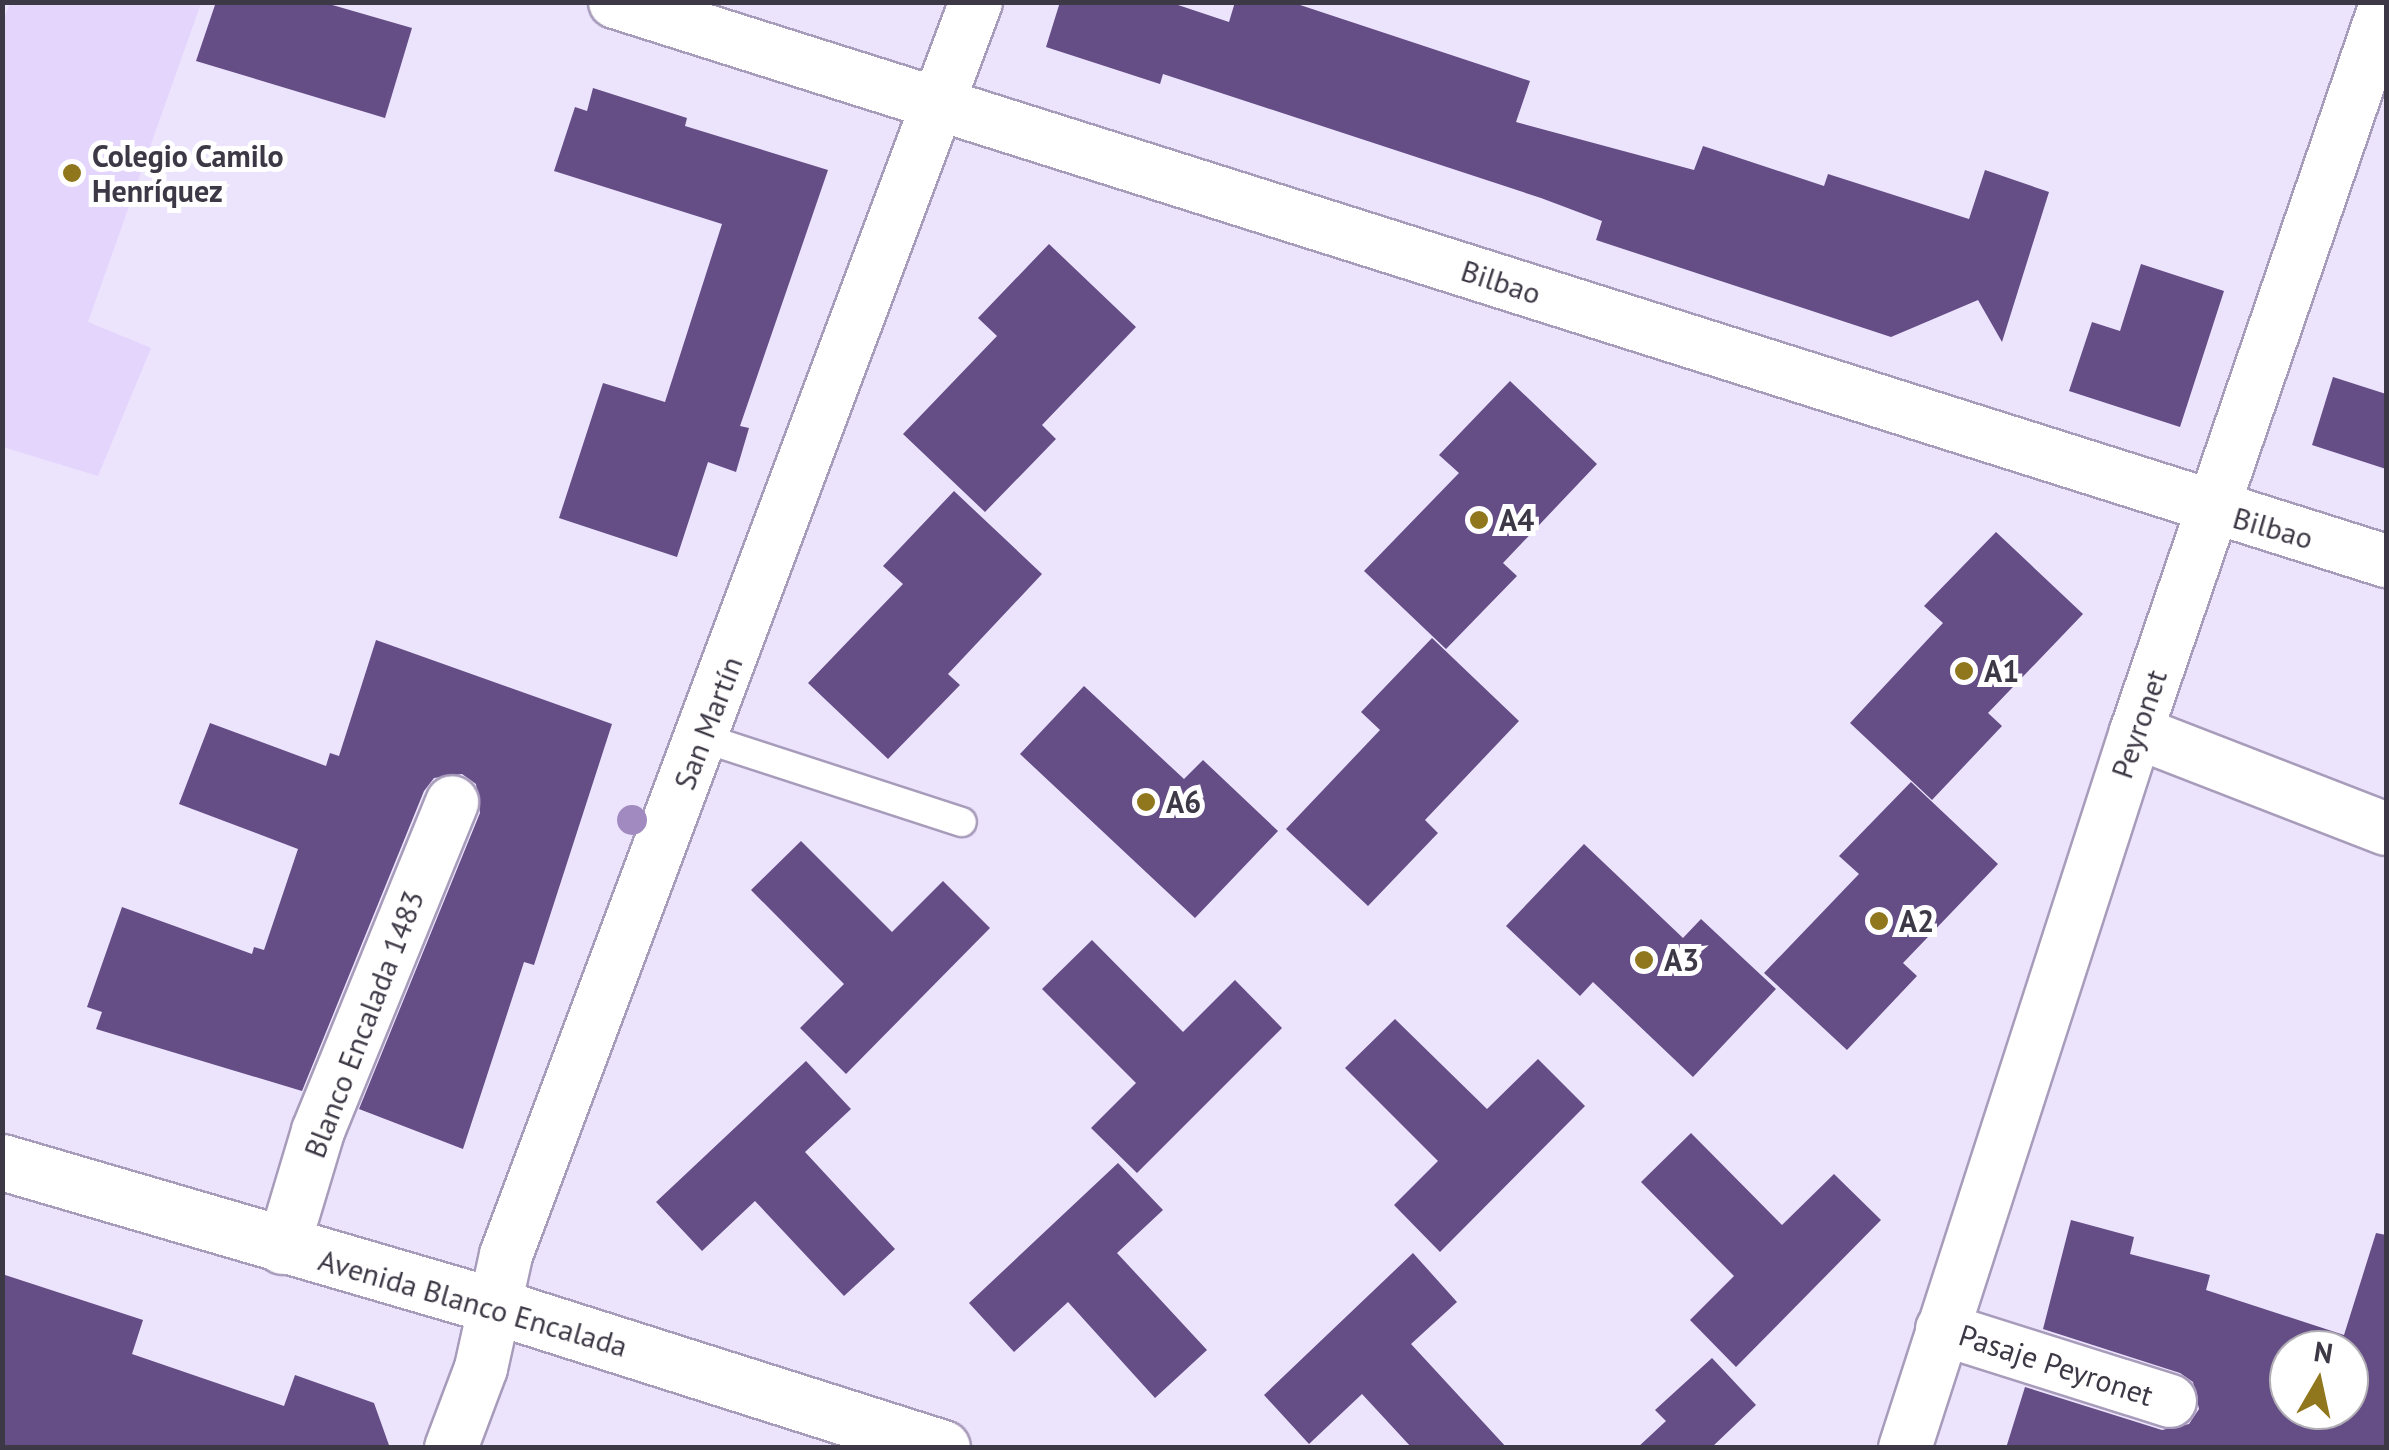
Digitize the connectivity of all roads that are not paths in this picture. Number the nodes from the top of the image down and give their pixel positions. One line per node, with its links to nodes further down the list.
1 (615, 2): 4 (street, Bilbao)
2 (976, 2): 4 (street, San Martín)
3 (2382, 35): 5 (street, Peyronet)
4 (938, 104): 5 (street, Bilbao); 8 (street, San Martín)
5 (2214, 511): 6 (street, Bilbao); 7 (street, Peyronet)
6 (2386, 561)
7 (2136, 732): 11 (street); 15 (street, Peyronet)
8 (702, 738): 10 (lane); 14 (street, San Martín)
9 (452, 802): 13 (street, Blanco Encalada 1483)
10 (962, 822)
11 (2386, 829)
12 (2, 1162): 13 (street, Avenida Blanco Encalada)
13 (283, 1248): 14 (street, Avenida Blanco Encalada)
14 (495, 1306): 17 (street, Avenida Blanco Encalada); 18 (street, San Martín)
15 (1942, 1328): 16 (street, Pasaje Peyronet); 20 (street, Peyronet)
16 (2170, 1401)
17 (870, 1437): 19 (street, Avenida Blanco Encalada)
18 (451, 1448)
19 (942, 1448)
20 (1905, 1448)

